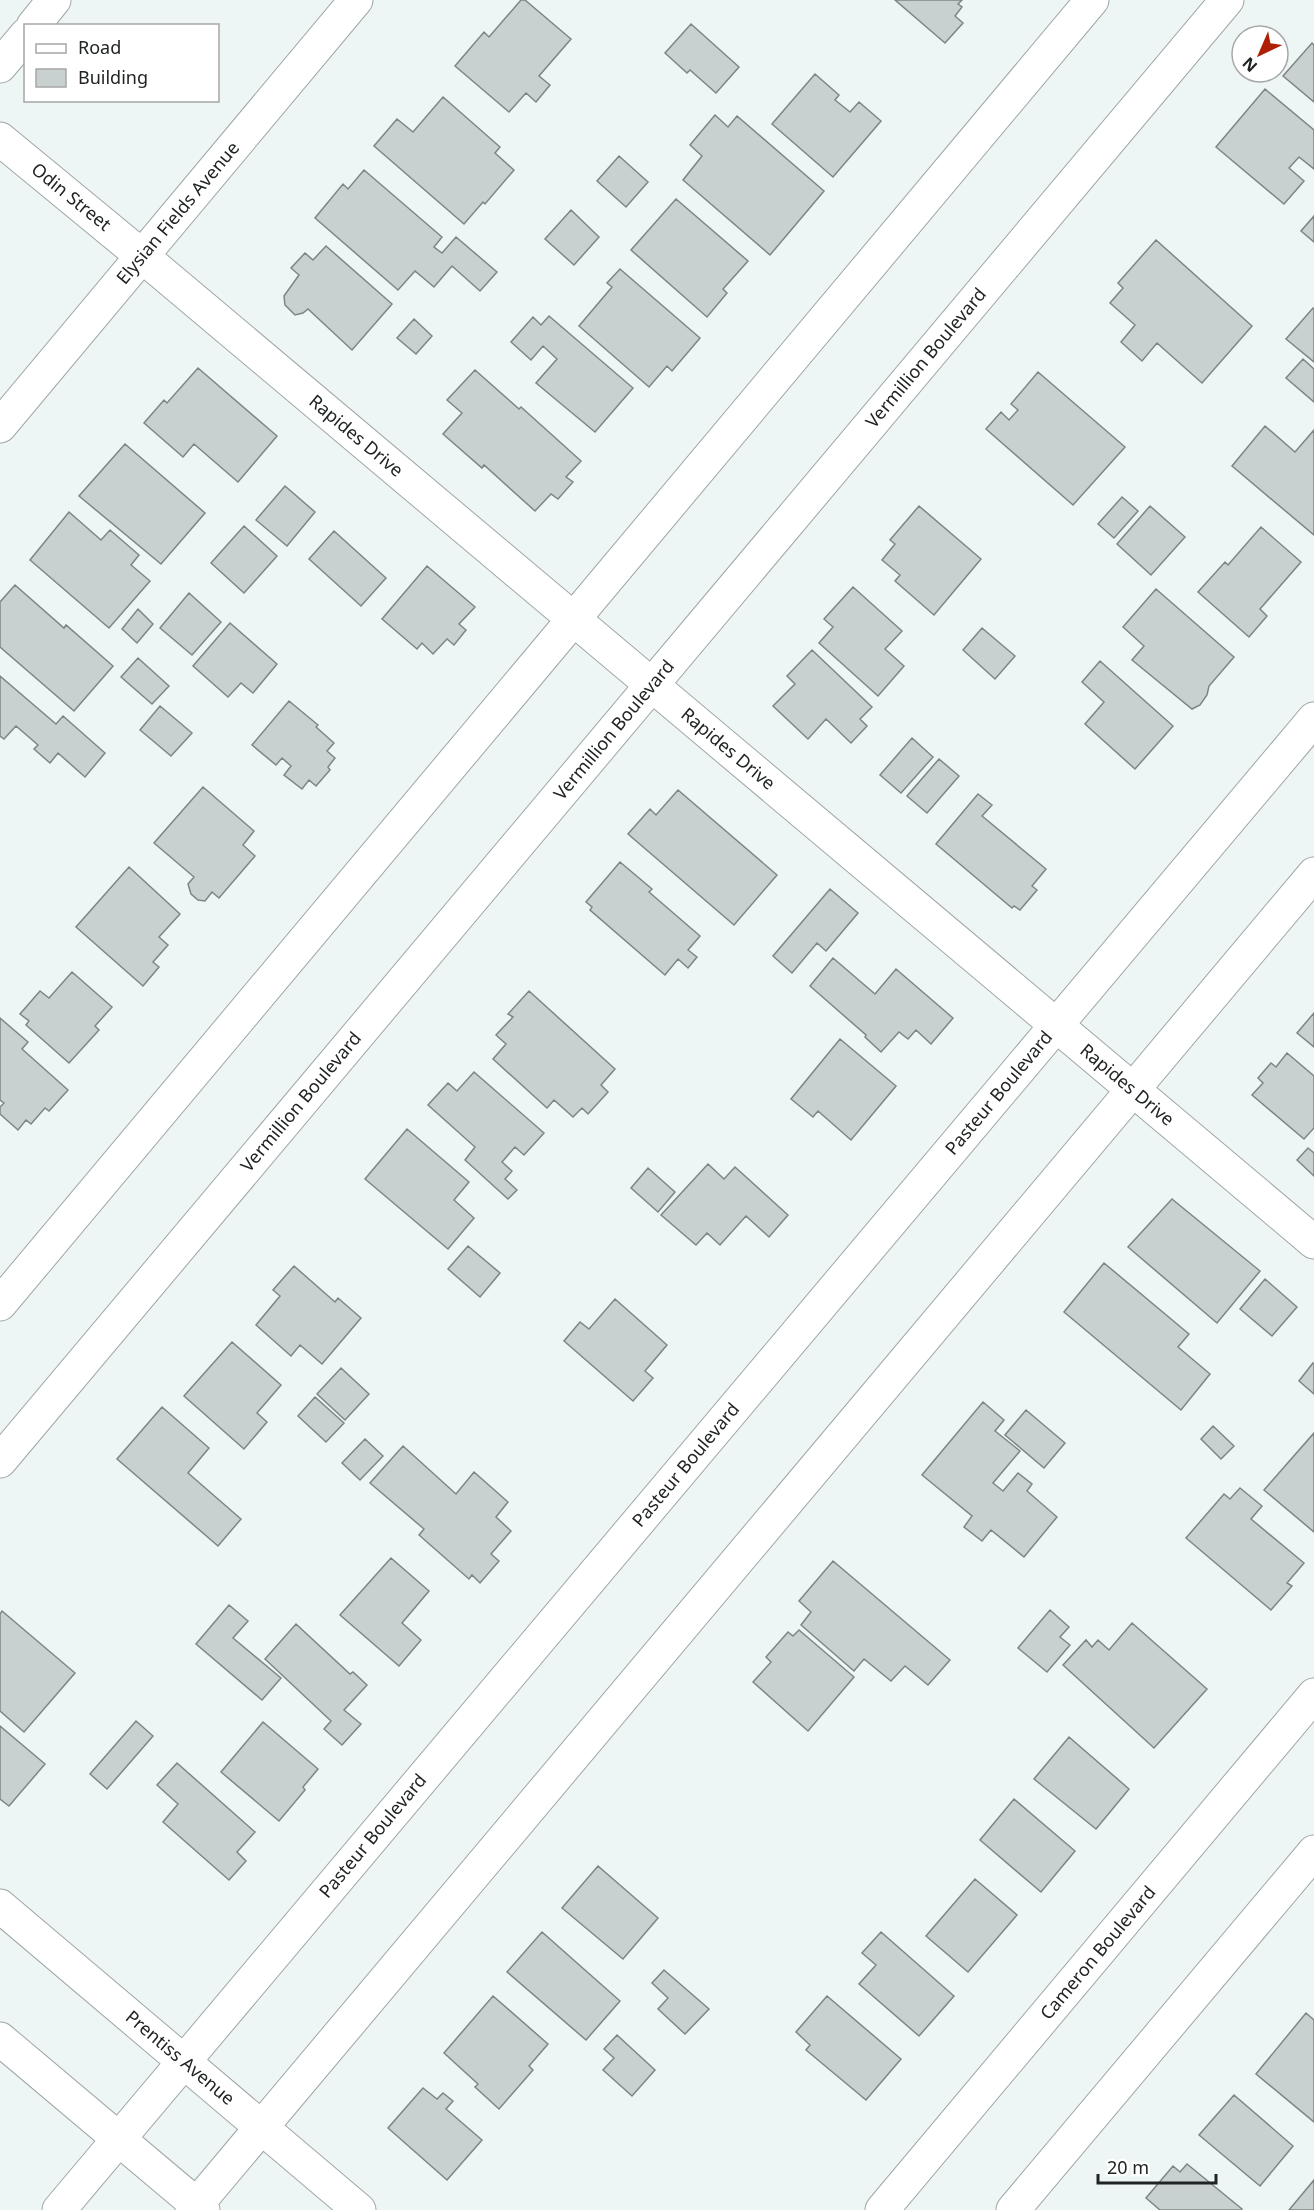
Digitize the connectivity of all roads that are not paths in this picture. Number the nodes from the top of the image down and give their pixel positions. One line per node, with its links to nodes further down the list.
1 (54, 0): 5 (street)
2 (356, 0): 9 (street, Elysian Fields Avenue)
3 (1092, 0): 11 (street)
4 (1227, 0): 12 (street, Vermillion Boulevard)
5 (35, 24)
6 (24, 37): 7 (street)
7 (0, 66)
8 (0, 139): 9 (street, Odin Street)
9 (142, 256): 10 (street, Elysian Fields Avenue); 11 (street, Rapides Drive)
10 (0, 426)
11 (574, 619): 12 (street, Rapides Drive); 18 (street)
12 (652, 685): 15 (street, Rapides Drive); 19 (street, Vermillion Boulevard)
13 (1314, 719): 15 (street, Pasteur Boulevard)
14 (1314, 874): 16 (street)
15 (1056, 1025): 16 (street, Rapides Drive); 24 (street, Pasteur Boulevard)
16 (1133, 1090): 17 (street, Rapides Drive); 25 (street)
17 (1314, 1242)
18 (0, 1304)
19 (0, 1461)
20 (1314, 1695): 30 (street, Cameron Boulevard)
21 (1314, 1852): 31 (street)
22 (0, 1906): 24 (street, Prentiss Avenue)
23 (0, 2039): 26 (street)
24 (184, 2061): 25 (street, Prentiss Avenue); 26 (street, Pasteur Boulevard)
25 (261, 2127): 27 (street); 29 (street, Prentiss Avenue)
26 (118, 2139): 27 (street); 28 (street, Pasteur Boulevard)
27 (197, 2208)
28 (59, 2210)
29 (359, 2210)
30 (882, 2210)
31 (1013, 2210)

